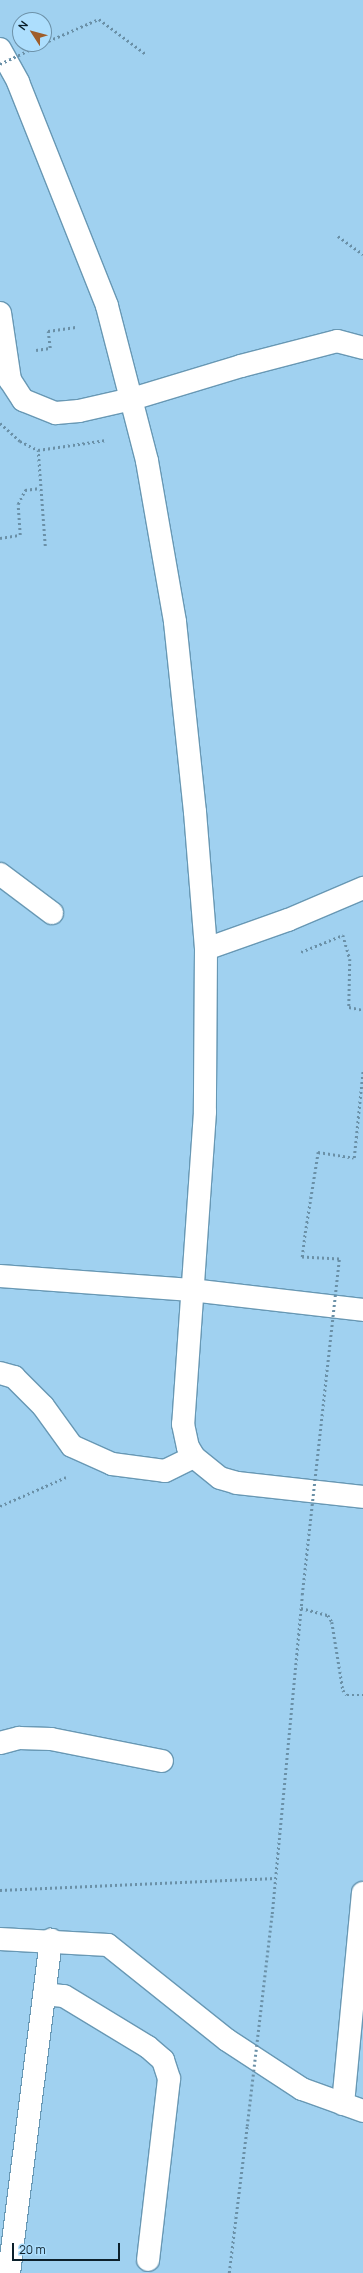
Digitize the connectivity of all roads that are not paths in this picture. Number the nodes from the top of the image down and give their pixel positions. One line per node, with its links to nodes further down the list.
1 (0, 48): 4 (street)
2 (0, 314): 4 (street)
3 (363, 348): 4 (street)
4 (132, 399): 8 (street)
5 (0, 874): 7 (street)
6 (363, 888): 8 (street)
7 (52, 913)
8 (206, 949): 10 (street)
9 (0, 1276): 10 (street)
10 (191, 1290): 11 (street); 13 (street)
11 (363, 1310)
12 (0, 1373): 13 (street)
13 (194, 1457): 14 (street)
14 (363, 1497)
15 (0, 1743): 16 (street)
16 (162, 1761)
17 (363, 1893): 21 (street)
18 (0, 1938): 19 (street)
19 (51, 1940): 20 (street); 21 (street)
20 (44, 1994): 23 (street); 24 (street)
21 (343, 2104): 22 (street)
22 (363, 2111)
23 (148, 2260)
24 (9, 2273)

